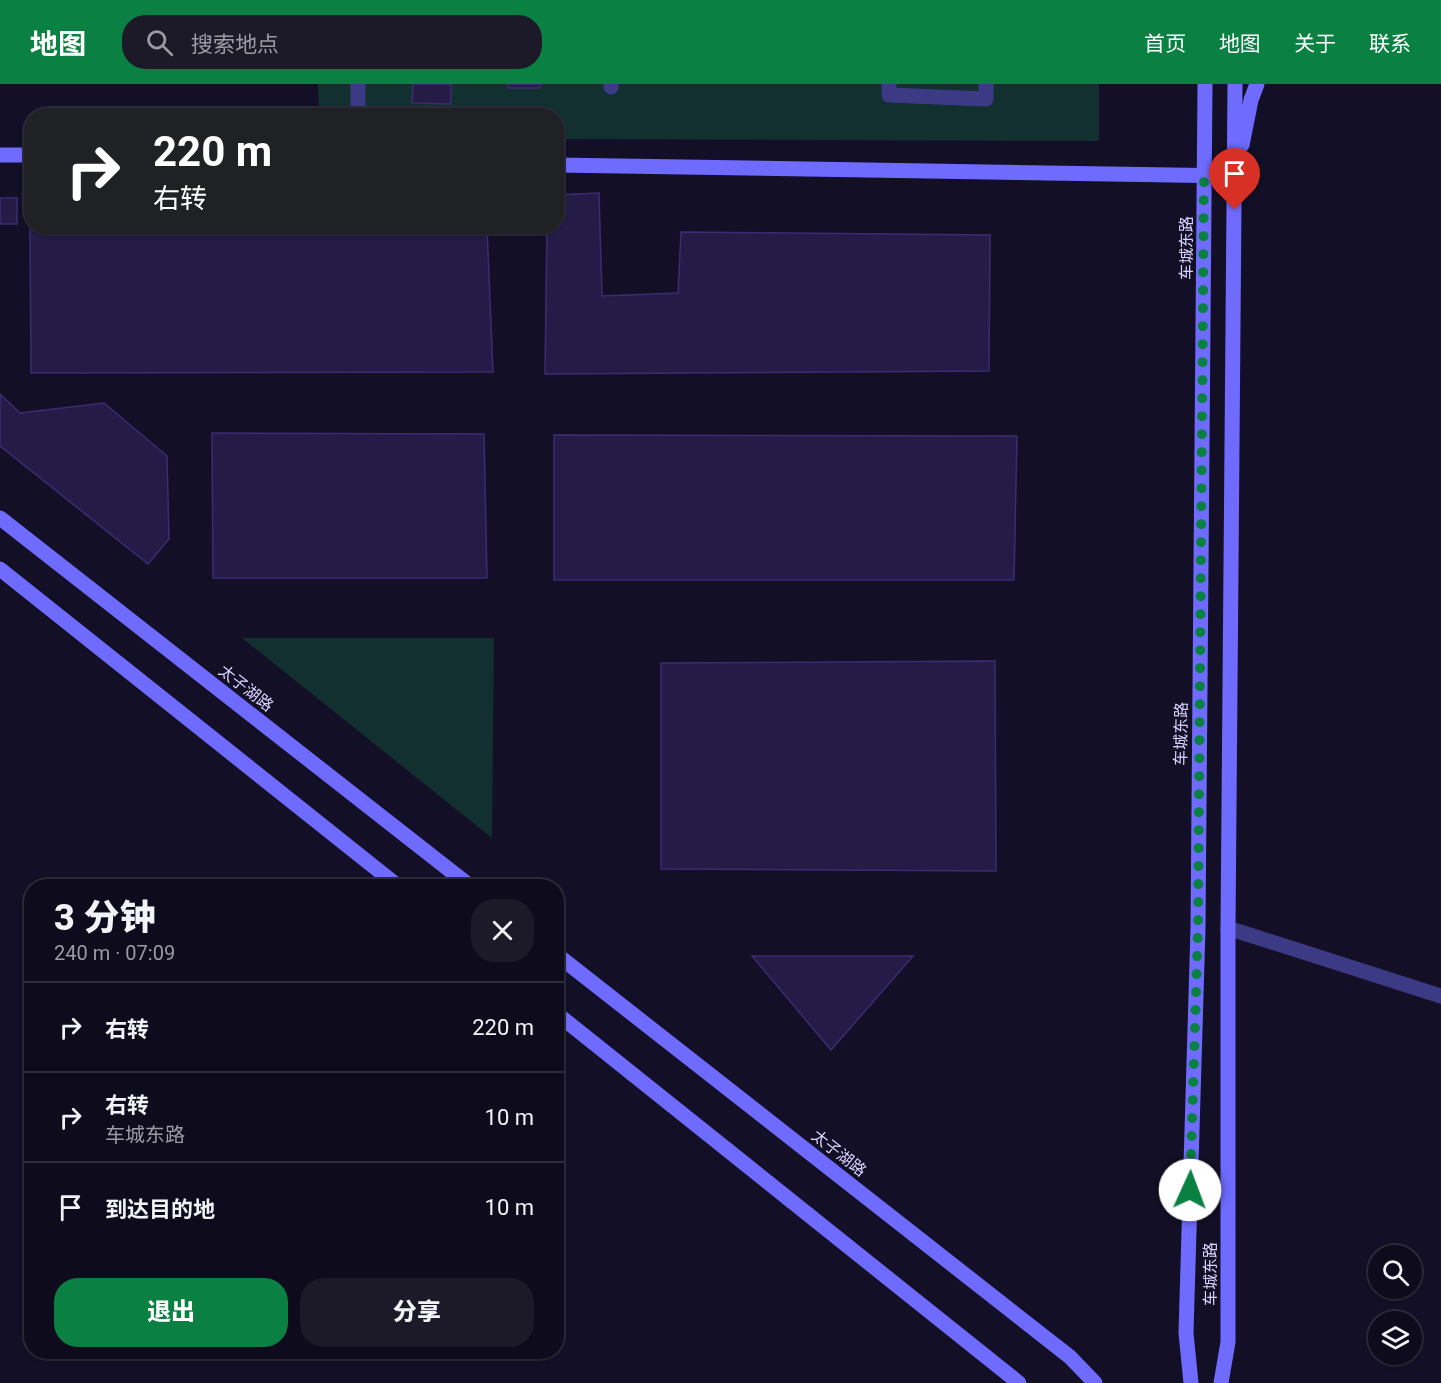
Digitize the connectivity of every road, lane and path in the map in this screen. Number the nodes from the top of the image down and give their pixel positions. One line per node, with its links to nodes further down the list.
1 (358, 84): 7 (lane)
2 (889, 84): 3 (lane)
3 (986, 84)
4 (1205, 84): 11 (main road, 车城东路)
5 (1235, 84): 12 (main road, 车城东路)
6 (1257, 84): 12 (main road)
7 (358, 108)
8 (0, 155): 9 (main road)
9 (24, 155)
10 (564, 165): 11 (main road)
11 (1204, 176): 12 (main road); 23 (main road, 车城东路)
12 (1235, 176): 17 (main road, 车城东路)
13 (0, 518): 16 (main road, 太子湖路)
14 (0, 569): 15 (main road)
15 (389, 879)
16 (461, 879)
17 (1228, 928): 19 (lane); 24 (main road, 车城东路)
18 (564, 960): 22 (main road, 太子湖路)
19 (1441, 996)
20 (564, 1019): 21 (main road)
21 (1019, 1383)
22 (1095, 1383)
23 (1191, 1383)
24 (1221, 1383)

